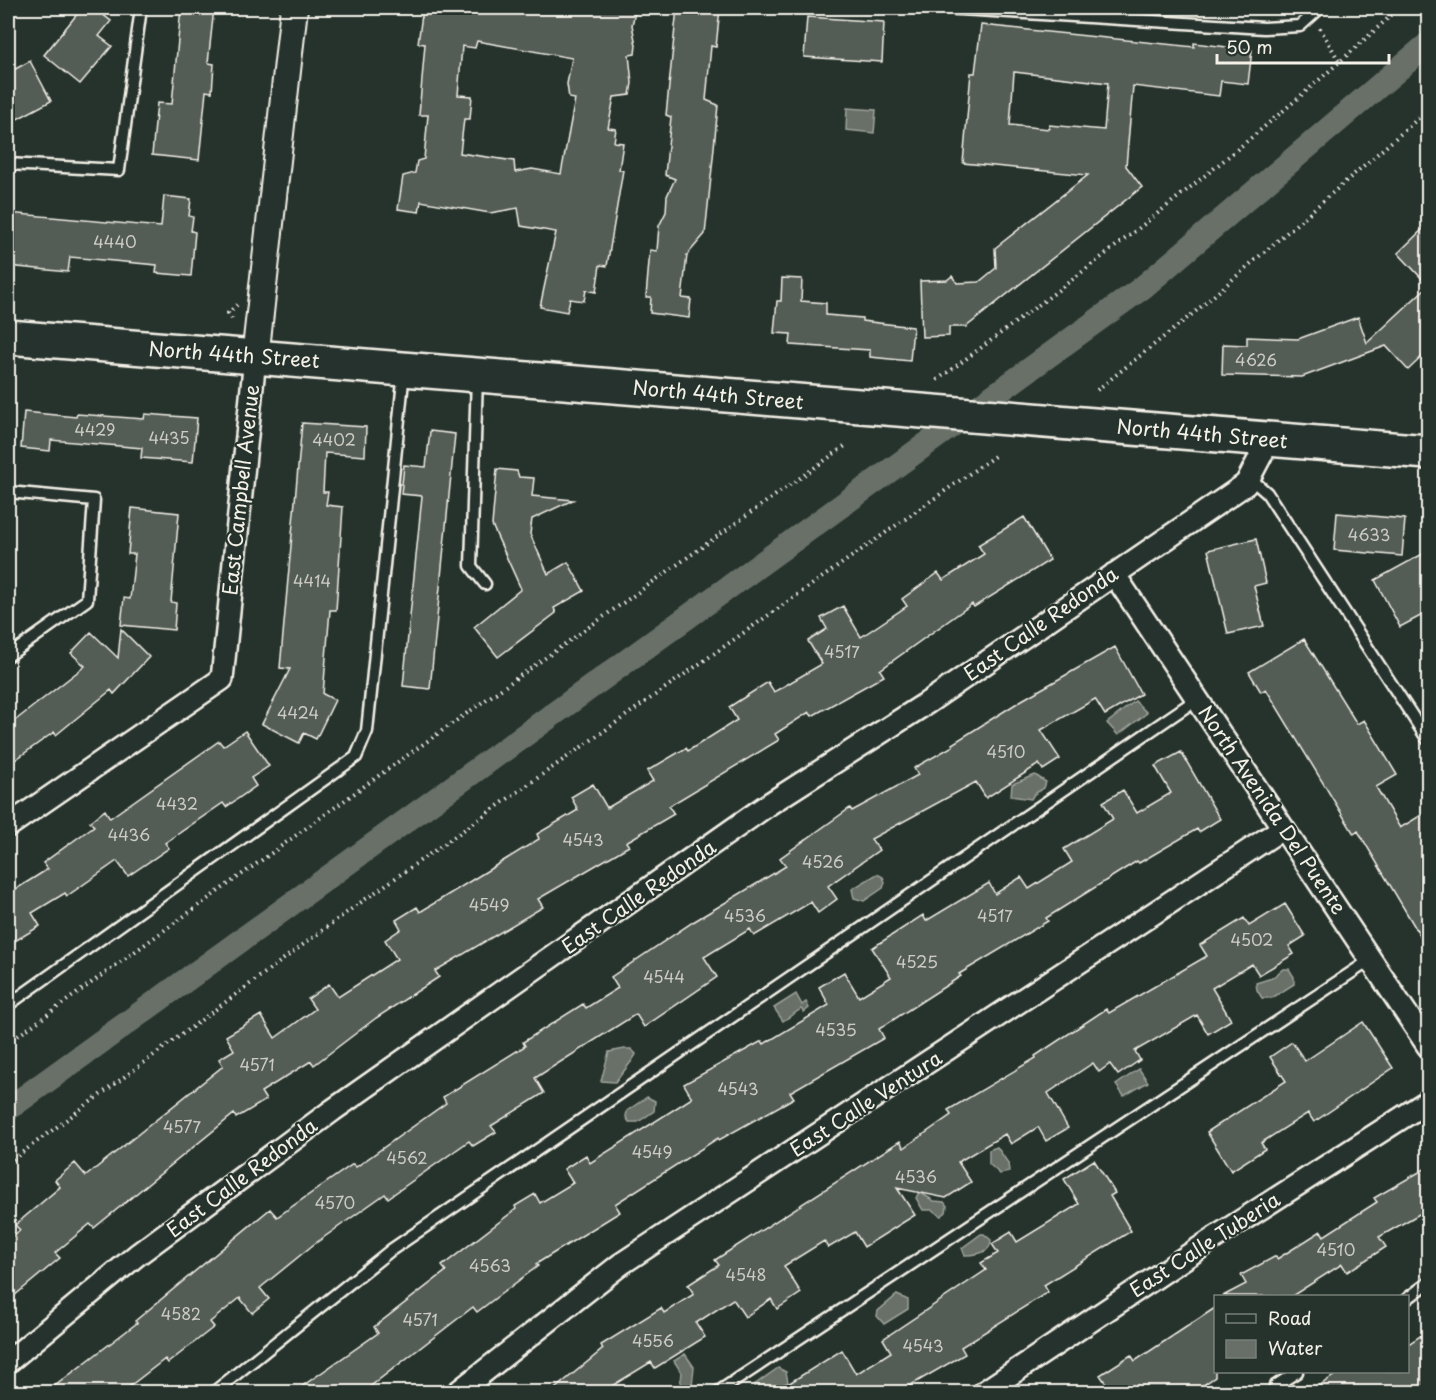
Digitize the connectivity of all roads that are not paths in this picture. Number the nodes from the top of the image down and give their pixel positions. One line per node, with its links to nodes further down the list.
1 (141, 8): 5 (lane)
2 (294, 8): 7 (street, East Campbell Avenue)
3 (944, 8): 4 (lane)
4 (1317, 11)
5 (8, 164)
6 (8, 337): 7 (main road, North 44th Street)
7 (255, 358): 8 (main road, North 44th Street); 19 (street, East Campbell Avenue)
8 (404, 368): 9 (main road, North 44th Street); 22 (lane)
9 (477, 374): 10 (main road, North 44th Street); 15 (lane)
10 (1269, 440): 11 (main road, North 44th Street); 12 (street, East Calle Redonda)
11 (1428, 452)
12 (1251, 478): 14 (street, East Calle Redonda); 18 (lane)
13 (8, 492): 16 (lane)
14 (1114, 574): 17 (street, North Avenida Del Puente); 27 (street, East Calle Redonda)
15 (486, 584)
16 (8, 656)
17 (1197, 699): 20 (street, North Avenida Del Puente); 30 (lane)
18 (1428, 740)
19 (8, 826)
20 (1283, 828): 21 (street, North Avenida Del Puente); 31 (street, East Calle Ventura)
21 (1372, 959): 23 (street, North Avenida Del Puente); 32 (lane)
22 (8, 1005)
23 (1428, 1046)
24 (1428, 1101): 33 (street, East Calle Tuberia)
25 (1428, 1283): 26 (lane)
26 (1409, 1297)
27 (8, 1362)
28 (1294, 1373): 29 (lane)
29 (1275, 1386)
30 (214, 1392)
31 (458, 1392)
32 (718, 1392)
33 (984, 1392)

